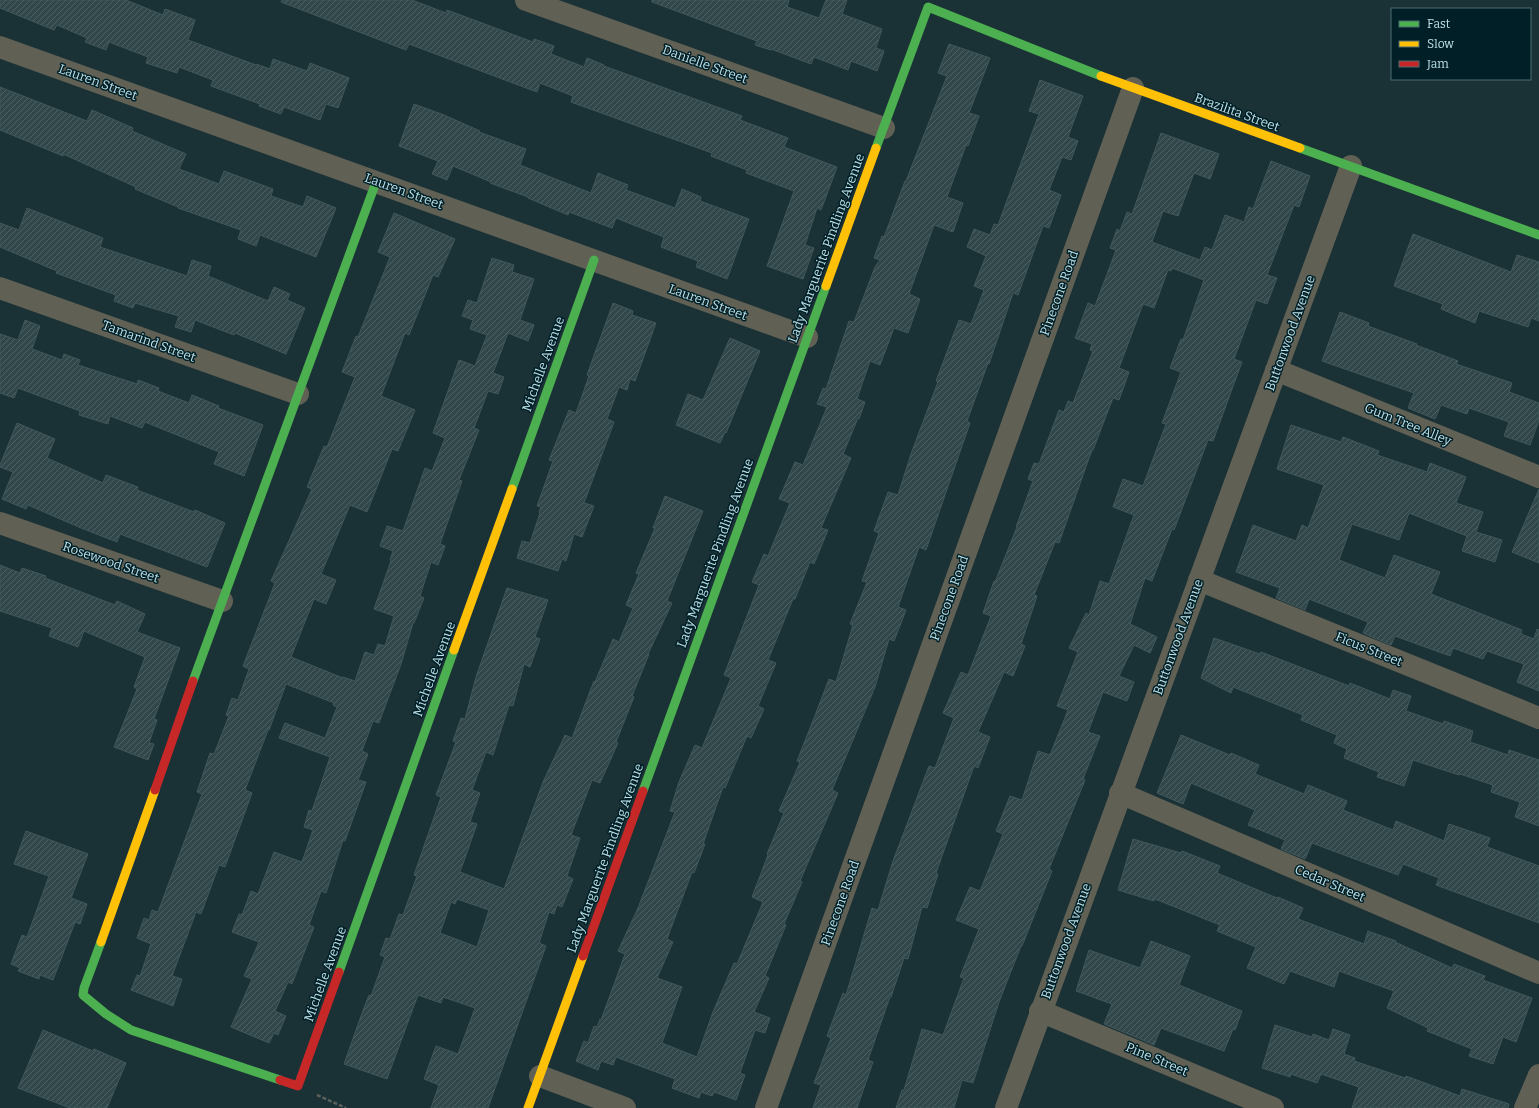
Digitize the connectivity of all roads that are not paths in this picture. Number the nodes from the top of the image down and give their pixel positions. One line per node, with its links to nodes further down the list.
1 (526, 0): 5 (street, Danielle Street)
2 (928, 7): 4 (street, Brazilita Street); 5 (street, Lady Marguerite Pindling Avenue)
3 (0, 47): 7 (street, Lauren Street)
4 (1133, 88): 6 (street, Brazilita Street); 26 (street, Pinecone Road)
5 (884, 128): 11 (street, Lady Marguerite Pindling Avenue)
6 (1351, 166): 8 (street, Brazilita Street); 12 (street, Buttonwood Avenue)
7 (376, 182): 9 (street, Lauren Street); 13 (street)
8 (1539, 235)
9 (594, 260): 11 (street, Lauren Street); 17 (street, Michelle Avenue)
10 (0, 288): 13 (street, Tamarind Street)
11 (806, 337): 23 (street, Lady Marguerite Pindling Avenue)
12 (1276, 370): 14 (street, Gum Tree Alley); 16 (street, Buttonwood Avenue)
13 (298, 394): 17 (street)
14 (1539, 477)
15 (0, 523): 17 (street, Rosewood Street)
16 (1199, 580): 18 (street, Ficus Street); 19 (street, Buttonwood Avenue)
17 (222, 601)
18 (1539, 718)
19 (1120, 793): 20 (street, Cedar Street); 21 (street, Buttonwood Avenue)
20 (1539, 973)
21 (1040, 1011): 27 (street, Buttonwood Avenue); 28 (street, Pine Street)
22 (1539, 1075): 29 (street)
23 (540, 1076): 24 (street, Lady Marguerite Pindling Avenue); 25 (street)
24 (528, 1108)
25 (625, 1108)
26 (766, 1108)
27 (1006, 1108)
28 (1273, 1108)
29 (1525, 1108)

